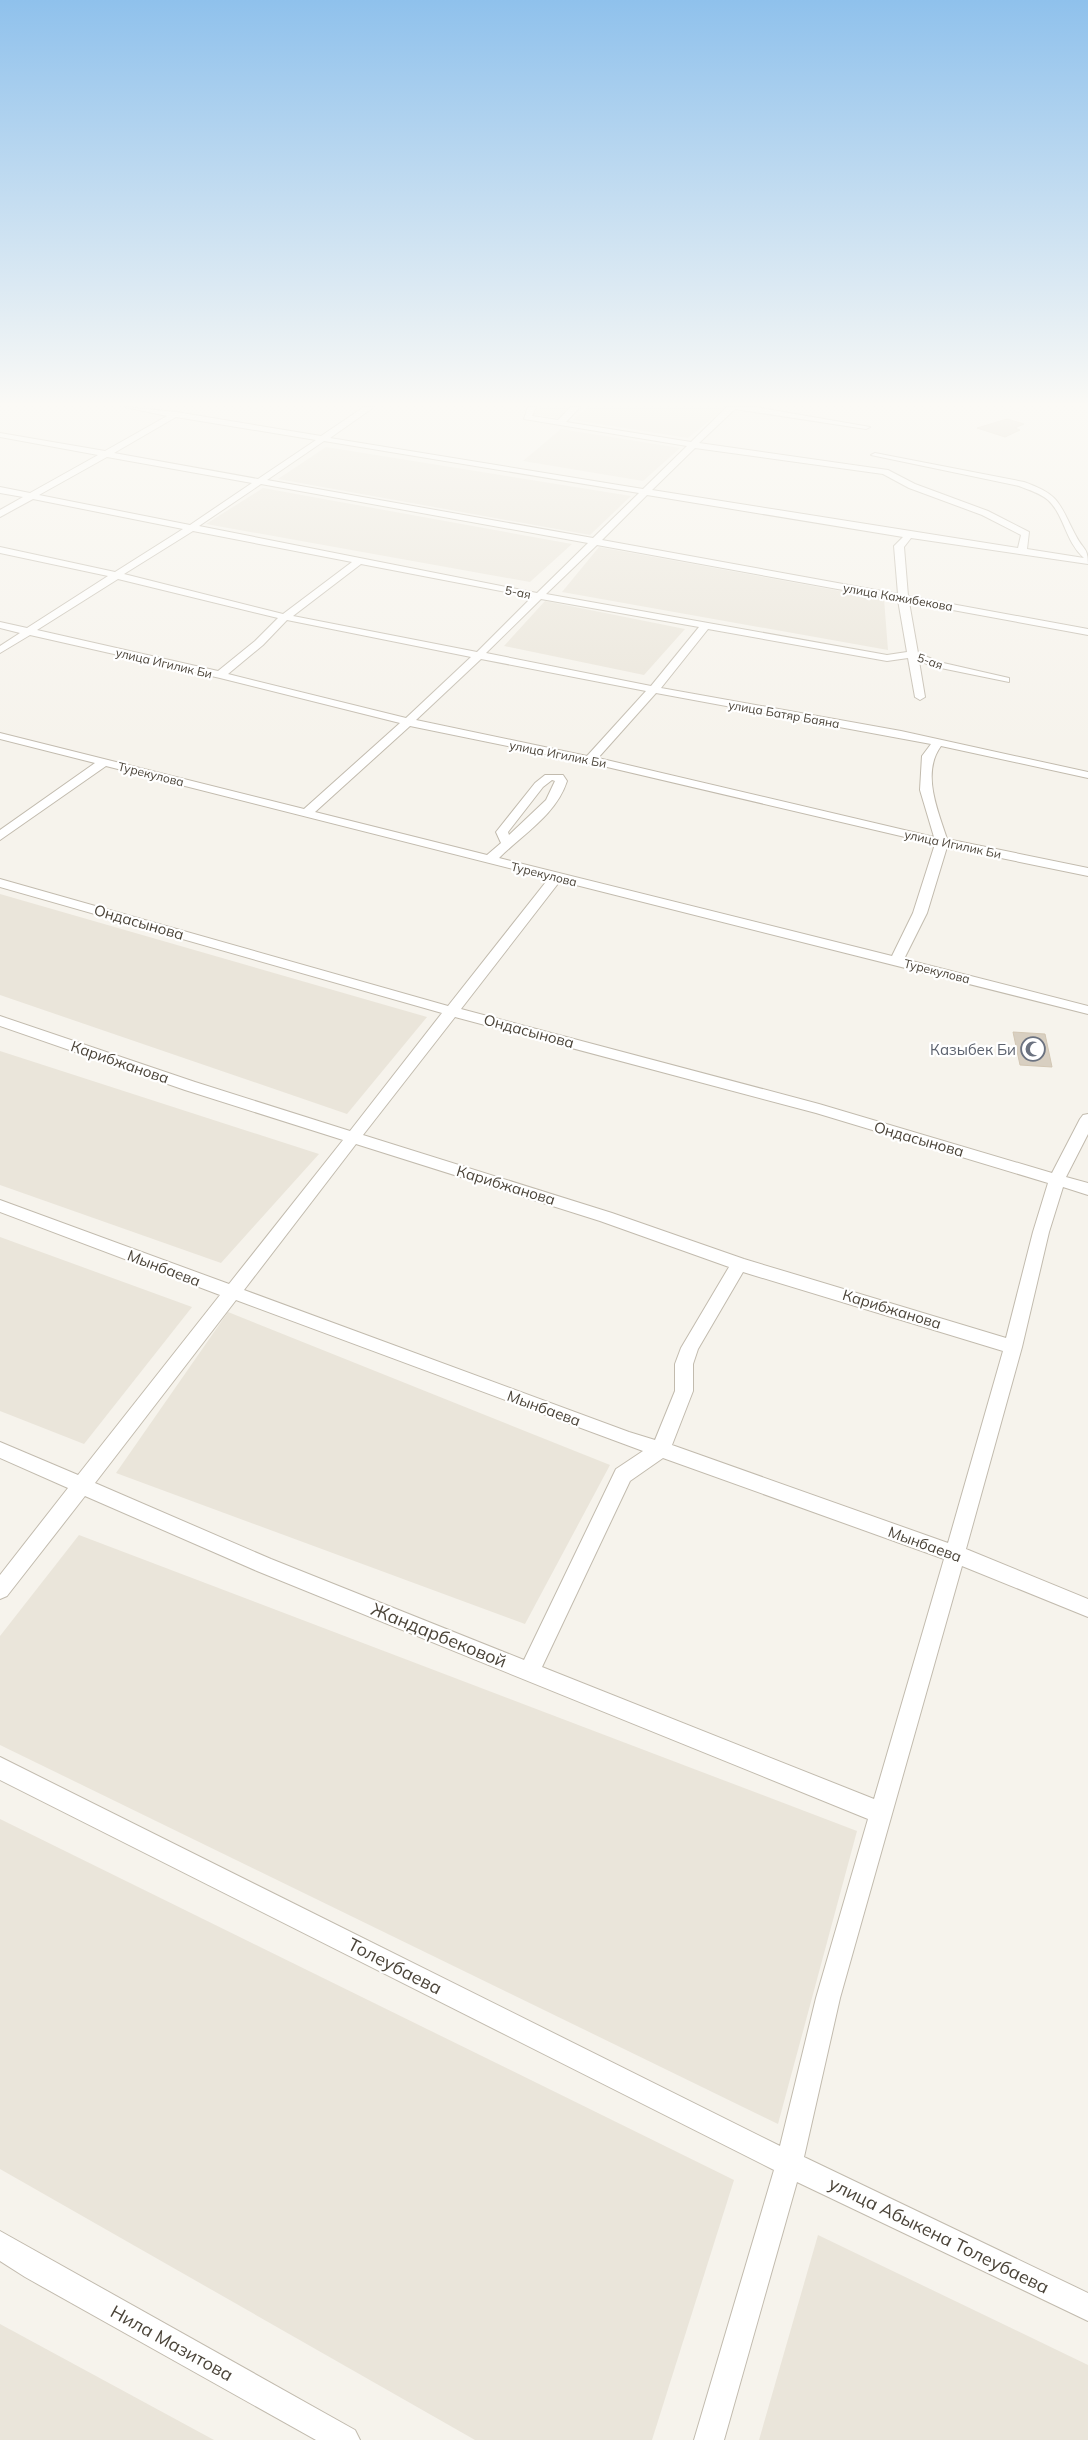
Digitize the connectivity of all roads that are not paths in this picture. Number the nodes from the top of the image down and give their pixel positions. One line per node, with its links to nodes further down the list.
1 (160, 521): 8 (street, 5-ая)
2 (201, 521): 8 (street)
3 (475, 521): 10 (street, улица Кажибекова)
4 (617, 521): 10 (street)
5 (822, 521): 9 (street)
6 (999, 521): 12 (street)
7 (1064, 521): 13 (street)
8 (192, 527): 14 (street, 5-ая); 16 (street)
9 (908, 535): 12 (street); 18 (street)
10 (595, 542): 17 (street); 18 (street, улица Кажибекова)
11 (0, 550): 16 (street, улица Батяр Баяна)
12 (1022, 551): 15 (street)
13 (1088, 556)
14 (360, 560): 17 (street, 5-ая); 19 (street)
15 (1088, 561)
16 (115, 575): 19 (street, улица Батяр Баяна); 22 (street)
17 (540, 596): 21 (street, 5-ая); 25 (street)
18 (903, 598): 23 (street, улица Кажибекова); 26 (street)
19 (284, 617): 25 (street, улица Батяр Баяна); 27 (street)
20 (0, 625): 22 (street, улица Игилик Би)
21 (705, 626): 26 (street, 5-ая); 29 (street)
22 (29, 632): 24 (street); 27 (street, улица Игилик Би)
23 (1088, 632)
24 (0, 650)
25 (480, 654): 29 (street, улица Батяр Баяна); 31 (street)
26 (911, 654): 28 (street, 5-ая); 30 (street)
27 (220, 675): 31 (street, улица Игилик Би)
28 (1005, 680)
29 (654, 689): 33 (street, улица Батяр Баяна); 34 (street)
30 (920, 697)
31 (408, 722): 34 (street, улица Игилик Би); 37 (street)
32 (0, 736): 35 (street, Турекулова)
33 (938, 743): 36 (street, улица Батяр Баяна); 40 (street)
34 (590, 760): 40 (street, улица Игилик Би)
35 (104, 762): 37 (street, Турекулова); 38 (street)
36 (1088, 775)
37 (306, 813): 41 (street, Турекулова)
38 (0, 836)
39 (506, 842): 39 (street); 41 (street)
40 (942, 842): 42 (street, улица Игилик Би); 45 (street)
41 (489, 860): 43 (street, Турекулова)
42 (1088, 872)
43 (556, 877): 45 (street, Турекулова); 46 (street)
44 (0, 883): 46 (street, Ондасынова)
45 (896, 961): 47 (street, Турекулова)
46 (451, 1010): 50 (street); 51 (street, Ондасынова)
47 (1088, 1010)
48 (0, 1022): 50 (street, Карибжанова)
49 (1088, 1119): 51 (street)
50 (353, 1137): 54 (street, Карибжанова); 55 (street)
51 (1057, 1180): 52 (street, Ондасынова); 56 (street)
52 (1088, 1189)
53 (0, 1206): 55 (street, Мынбаева)
54 (740, 1264): 56 (street, Карибжанова); 57 (street)
55 (232, 1294): 57 (street, Мынбаева); 59 (street)
56 (1013, 1347): 60 (street)
57 (661, 1449): 60 (street, Мынбаева); 63 (street)
58 (0, 1450): 59 (street, Жандарбековой)
59 (81, 1485): 61 (street); 63 (street, Жандарбековой)
60 (955, 1554): 62 (street, Мынбаева); 65 (street)
61 (0, 1590)
62 (1088, 1608)
63 (529, 1672): 65 (street, Жандарбековой)
64 (0, 1768): 66 (street, Толеубаева)
65 (881, 1813): 66 (street)
66 (790, 2164): 68 (street, улица Абыкена Толеубаева); 70 (street)
67 (0, 2245): 69 (street, Нила Мазитова)
68 (1088, 2307)
69 (345, 2440)
70 (709, 2440)

